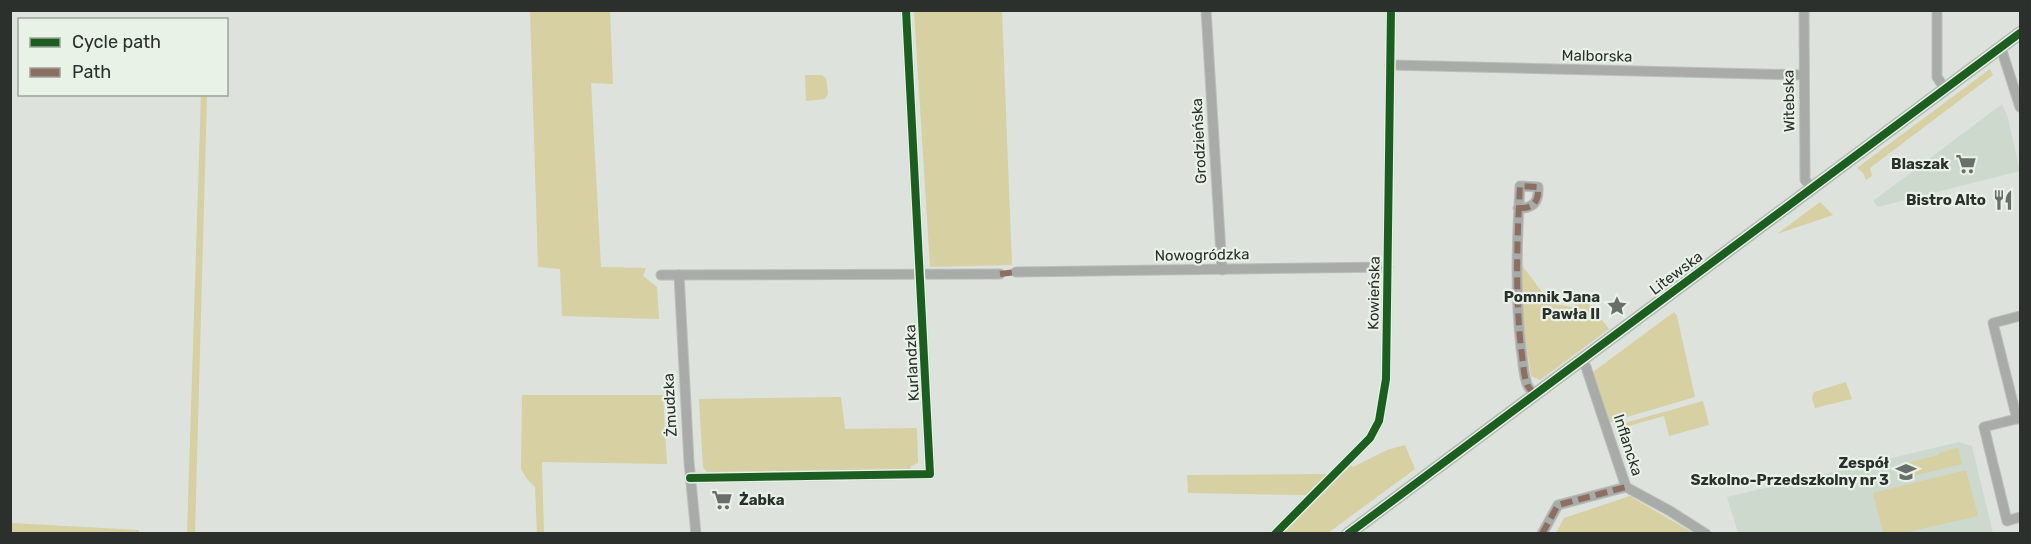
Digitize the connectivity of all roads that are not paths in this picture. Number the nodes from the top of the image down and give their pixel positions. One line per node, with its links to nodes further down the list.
1 (906, 10): 20 (street, Kurlandzka)
2 (1206, 10): 15 (street, Grodzieńska)
3 (1391, 10): 8 (street, Kowieńska)
4 (1804, 10): 9 (street, Witebska)
5 (1937, 10): 10 (street)
6 (2020, 33): 7 (street, Litewska)
7 (2001, 48): 10 (street, Litewska); 11 (street)
8 (1390, 64): 9 (street, Malborska); 14 (street, Kowieńska)
9 (1804, 75): 12 (street, Witebska)
10 (1945, 89): 12 (street, Litewska)
11 (2020, 107)
12 (1812, 188): 22 (street, Litewska)
13 (1518, 208): 23 (street)
14 (1388, 267): 15 (street, Nowogródzka); 29 (street, Kowieńska)
15 (1222, 270): 16 (street, Nowogródzka)
16 (1016, 272)
17 (1000, 274): 20 (street)
18 (661, 275): 19 (street)
19 (679, 275): 20 (street); 25 (street, Żmudzka)
20 (920, 275): 25 (street, Kurlandzka)
21 (2020, 316): 24 (street)
22 (1581, 361): 23 (street, Litewska); 26 (street, Inflancka)
23 (1535, 396): 30 (street, Litewska)
24 (2019, 418): 27 (street)
25 (690, 478): 28 (street, Żmudzka)
26 (1626, 487): 31 (street); 32 (street, Inflancka)
27 (2020, 517)
28 (696, 534)
29 (1275, 534)
30 (1348, 534)
31 (1542, 534)
32 (1706, 534)

